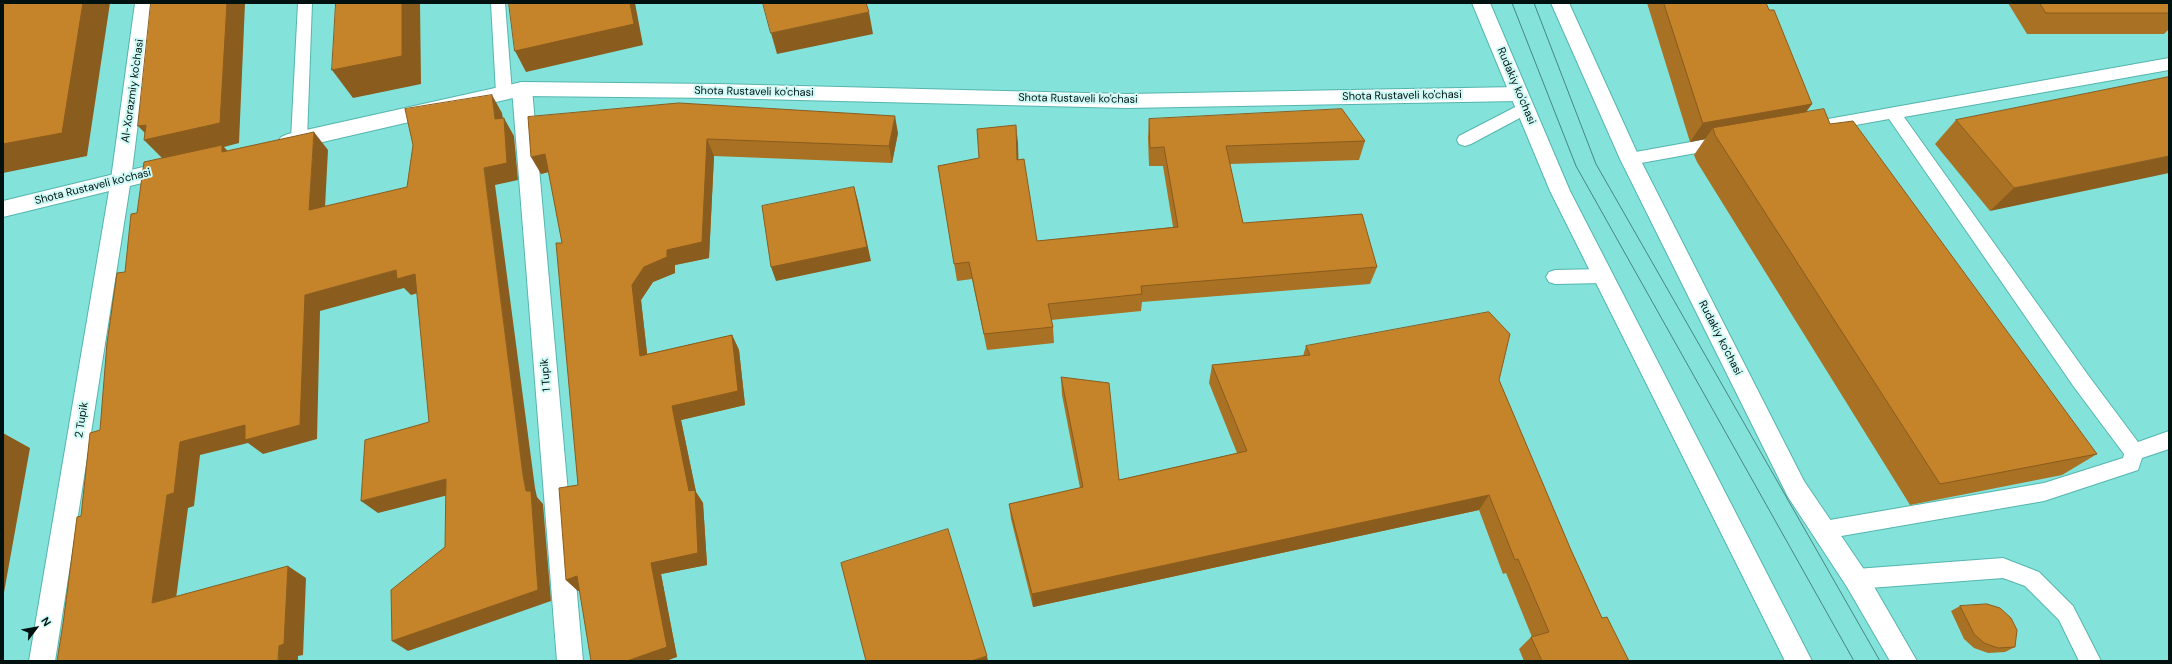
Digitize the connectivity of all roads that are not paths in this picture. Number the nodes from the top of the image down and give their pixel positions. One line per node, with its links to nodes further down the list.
1 (144, 3): 17 (street, Al-Xorazmiy ko'chasi)
2 (305, 3): 11 (lane)
3 (498, 3): 7 (lane)
4 (1481, 3): 8 (street, Rudakiy ko'chasi)
5 (1560, 3): 15 (street, Rudakiy ko'chasi)
6 (2169, 64): 9 (lane)
7 (513, 91): 8 (street, Shota Rustaveli ko'chasi); 11 (street, Shota Rustaveli ko'chasi); 26 (street, 1 Tupik)
8 (1522, 101): 12 (lane); 20 (street, Rudakiy ko'chasi)
9 (1893, 113): 10 (lane); 22 (lane)
10 (1792, 130)
11 (299, 139): 14 (street, Shota Rustaveli ko'chasi)
12 (1465, 140)
13 (1738, 140): 15 (lane)
14 (268, 146)
15 (1630, 159): 23 (street, Rudakiy ko'chasi)
16 (191, 163): 17 (street, Shota Rustaveli ko'chasi)
17 (121, 179): 18 (street, Shota Rustaveli ko'chasi); 25 (street, 2 Tupik)
18 (3, 209)
19 (1555, 276): 20 (lane)
20 (1603, 276): 27 (street, Rudakiy ko'chasi)
21 (2169, 440): 22 (lane)
22 (2134, 452): 23 (lane)
23 (1824, 530): 24 (street, Rudakiy ko'chasi)
24 (1856, 579): 28 (street, Rudakiy ko'chasi); 29 (lane)
25 (42, 661)
26 (570, 661)
27 (1799, 661)
28 (1904, 661)
29 (2090, 661)

